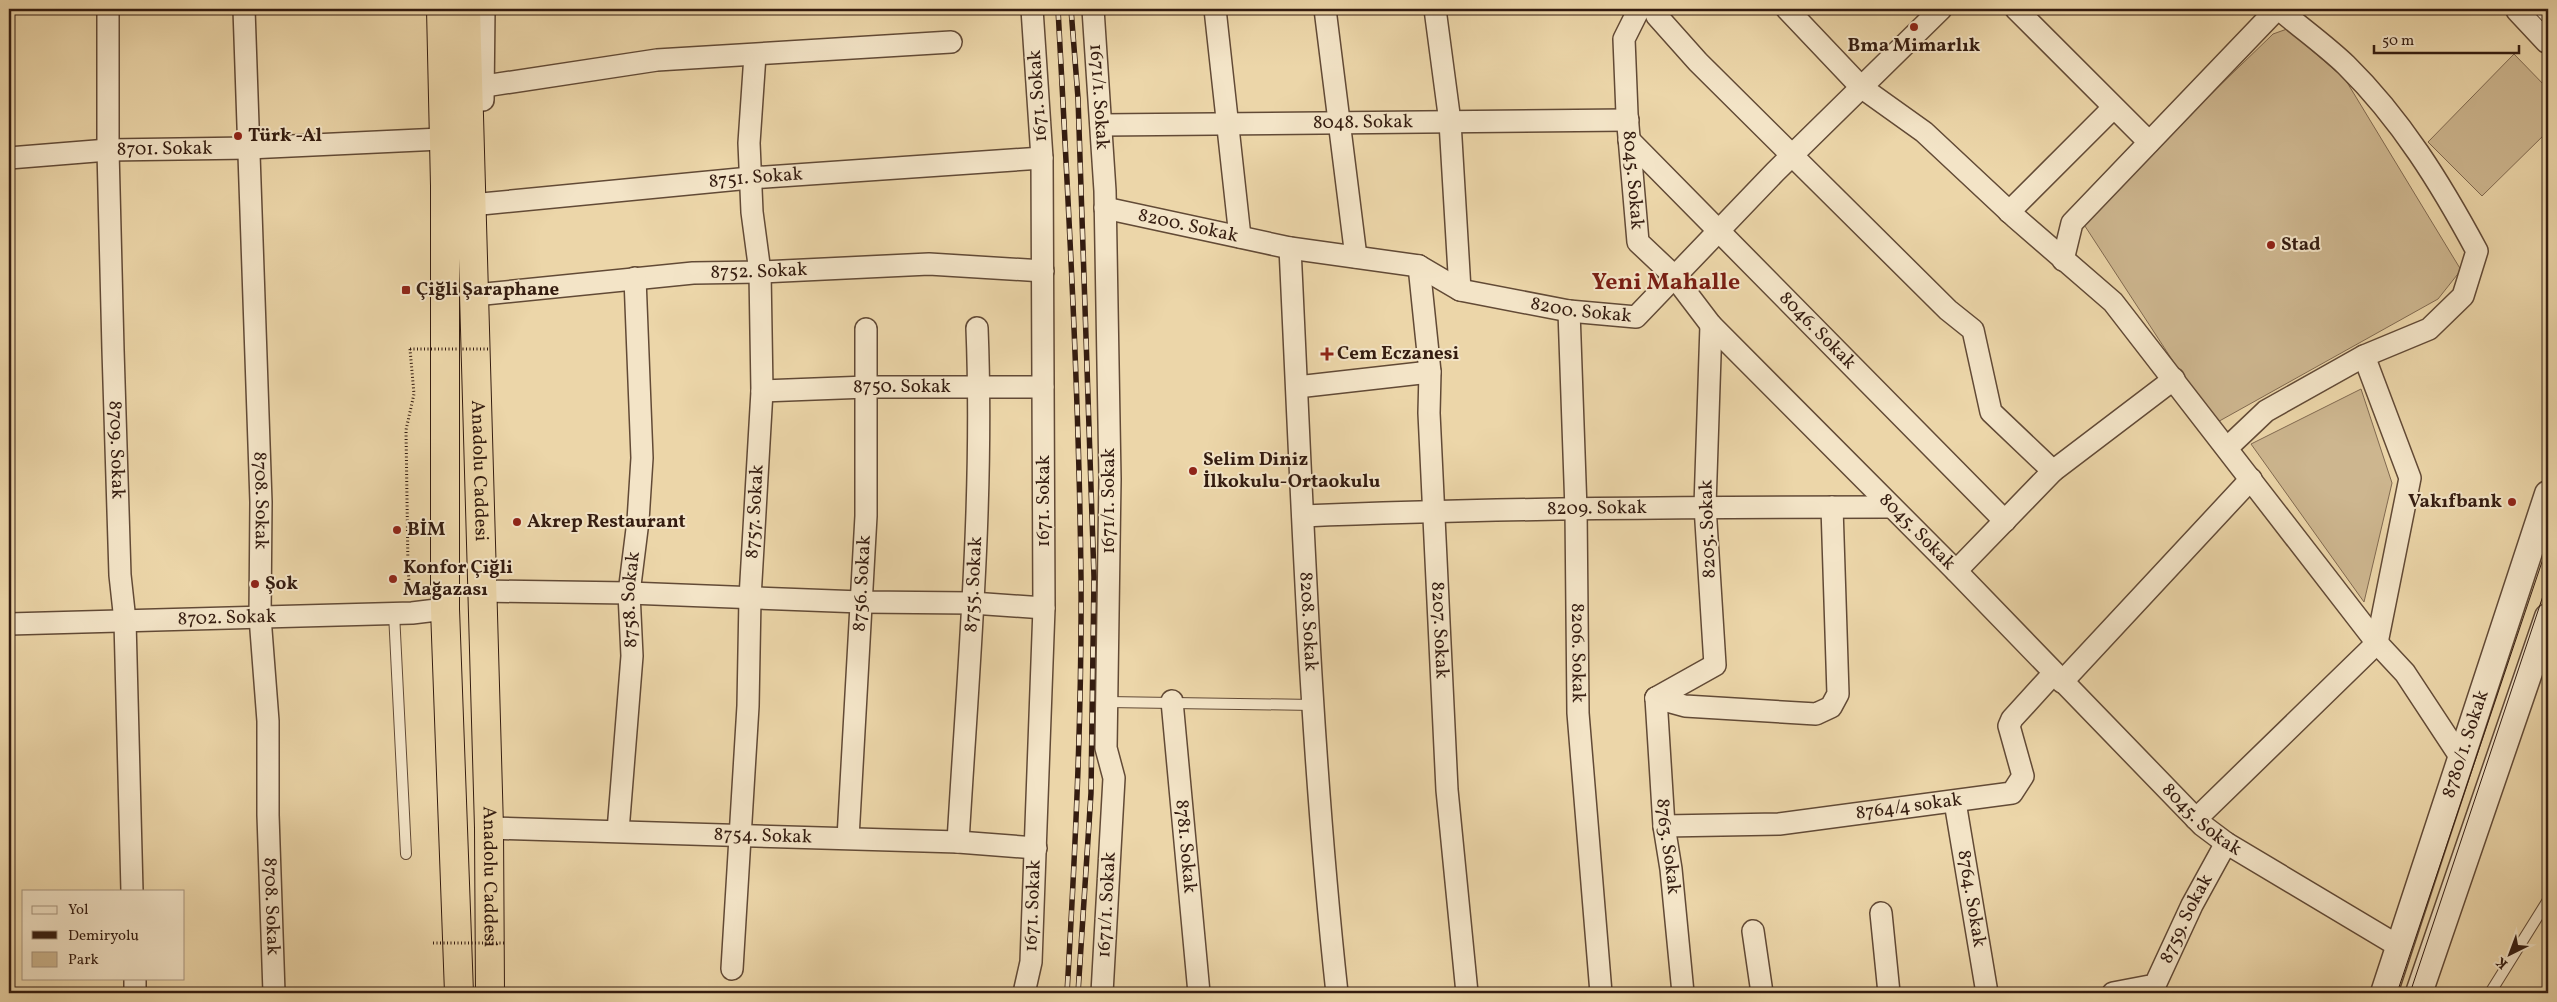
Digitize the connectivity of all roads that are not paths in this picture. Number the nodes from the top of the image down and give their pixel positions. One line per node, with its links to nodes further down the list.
1 (108, 9): 33 (street, 8709. Sokak)
2 (244, 9): 32 (street, 8708. Sokak)
3 (427, 9): 30 (street)
4 (441, 9): 38 (highway, Anadolu Caddesi)
5 (466, 9): 38 (highway, Anadolu Caddesi)
6 (484, 9): 22 (street)
7 (1032, 9): 36 (street, 1671. Sokak)
8 (1093, 9): 28 (street, 1671/1. Sokak)
9 (1215, 9): 27 (street)
10 (1325, 9): 26 (street)
11 (1435, 9): 25 (street)
12 (1639, 9): 29 (street, 8045. Sokak)
13 (1654, 9): 34 (street)
14 (1787, 9): 23 (street)
15 (1941, 9): 23 (street, 8200. Sokak)
16 (2016, 9): 24 (street)
17 (2278, 9): 31 (street); 57 (street)
18 (2519, 9): 19 (street)
19 (2548, 40)
20 (950, 42): 21 (street)
21 (756, 55): 22 (street); 37 (street, 8757. Sokak)
22 (485, 86): 38 (street)
23 (1861, 87): 34 (street, 8200. Sokak); 40 (street)
24 (2113, 108): 31 (street); 40 (street)
25 (1450, 122): 26 (street, 8048. Sokak); 29 (street, 8048. Sokak); 51 (street)
26 (1339, 123): 27 (street, 8048. Sokak); 44 (street)
27 (1228, 124): 28 (street, 8048. Sokak); 42 (street)
28 (1101, 125): 39 (street, 1671/1. Sokak)
29 (1628, 130): 41 (street, 8046. Sokak); 49 (street, 8045. Sokak)
30 (441, 139): 32 (street, 8701. Sokak); 38 (street)
31 (2149, 142): 45 (street)
32 (250, 148): 33 (street, 8701. Sokak); 85 (street, 8708. Sokak)
33 (108, 150): 35 (street, 8701. Sokak); 87 (street, 8709. Sokak)
34 (1792, 155): 41 (street, 8200. Sokak); 66 (street)
35 (9, 158)
36 (1042, 158): 37 (street, 8751. Sokak); 47 (street, 1671. Sokak)
37 (750, 178): 38 (street, 8751. Sokak); 48 (street, 8757. Sokak)
38 (463, 192): 52 (highway, Anadolu Caddesi); 83 (highway, Anadolu Caddesi)
39 (1105, 208): 42 (street, 8200. Sokak); 93 (street, 1671/1. Sokak)
40 (2008, 212): 45 (street)
41 (1718, 230): 49 (street, 8200. Sokak); 75 (street, 8046. Sokak)
42 (1240, 237): 43 (street, 8200. Sokak)
43 (1290, 248): 44 (street, 8200. Sokak); 63 (street, 8208. Sokak)
44 (1356, 257): 46 (street, 8200. Sokak)
45 (2063, 260): 59 (street)
46 (1419, 266): 51 (street, 8200. Sokak); 58 (street, 8207. Sokak)
47 (1043, 271): 48 (street, 8752. Sokak); 62 (street, 1671. Sokak)
48 (760, 272): 50 (street, 8752. Sokak); 64 (street, 8757. Sokak)
49 (1673, 275): 53 (street, 8200. Sokak); 54 (street, 8045. Sokak)
50 (635, 278): 52 (street, 8752. Sokak); 78 (street, 8758. Sokak)
51 (1460, 290): 53 (street, 8200. Sokak)
52 (475, 295): 77 (highway, Anadolu Caddesi)
53 (1569, 312): 73 (street, 8206. Sokak)
54 (1710, 325): 69 (street, 8205. Sokak); 71 (street, 8045. Sokak)
55 (977, 328): 61 (street, 8755. Sokak)
56 (866, 329): 60 (street, 8756. Sokak)
57 (2364, 356): 65 (street); 89 (street)
58 (1430, 372): 63 (street); 72 (street, 8207. Sokak)
59 (2174, 379): 65 (street); 66 (street)
60 (867, 386): 61 (street, 8750. Sokak); 64 (street, 8750. Sokak); 80 (street, 8756. Sokak)
61 (980, 386): 62 (street, 8750. Sokak); 81 (street, 8755. Sokak)
62 (1043, 387): 82 (street, 1671. Sokak)
63 (1297, 387): 74 (street, 8208. Sokak)
64 (762, 391): 79 (street, 8757. Sokak)
65 (2227, 448): 67 (street)
66 (2053, 471): 75 (street)
67 (2251, 479): 89 (street); 90 (street)
68 (2548, 494): 95 (street, 8780/1. Sokak)
69 (1705, 506): 70 (street, 8209. Sokak); 73 (street, 8209. Sokak); 91 (street, 8205. Sokak)
70 (1832, 506): 71 (street, 8209. Sokak); 91 (street)
71 (1890, 506): 76 (street, 8045. Sokak)
72 (1434, 510): 73 (street, 8209. Sokak); 74 (street, 8209. Sokak); 122 (street, 8207. Sokak)
73 (1576, 510): 123 (street, 8206. Sokak)
74 (1303, 516): 94 (street, 8208. Sokak)
75 (2005, 521): 76 (street)
76 (1956, 571): 90 (street, 8045. Sokak)
77 (482, 591): 78 (street); 99 (highway, Anadolu Caddesi)
78 (629, 594): 79 (street); 100 (street, 8758. Sokak)
79 (750, 598): 80 (street); 101 (street, 8757. Sokak)
80 (860, 602): 81 (street); 102 (street, 8756. Sokak)
81 (972, 603): 82 (street); 103 (street, 8755. Sokak)
82 (1044, 608): 105 (street, 1671. Sokak)
83 (445, 609): 84 (street, 8702. Sokak); 116 (highway, Anadolu Caddesi)
84 (403, 613): 85 (street, 8702. Sokak); 106 (lane)
85 (260, 617): 87 (street, 8702. Sokak); 115 (street, 8708. Sokak)
86 (2548, 617): 130 (street)
87 (125, 621): 88 (street, 8702. Sokak); 107 (street, 8709. Sokak)
88 (9, 624)
89 (2377, 643): 95 (street); 97 (street)
90 (2058, 677): 96 (street, 8764/4 sokak); 97 (street, 8045. Sokak)
91 (1656, 698): 98 (street, 8763. Sokak)
92 (1172, 701): 93 (lane); 94 (lane); 120 (street, 8781. Sokak)
93 (1107, 702): 119 (street, 1671/1. Sokak)
94 (1313, 705): 121 (street, 8208. Sokak)
95 (2461, 758): 111 (street, 8780/1. Sokak)
96 (1955, 802): 98 (street, 8764/4 sokak); 127 (street, 8764. Sokak)
97 (2196, 819): 104 (street, 8045. Sokak)
98 (1664, 826): 124 (street, 8763. Sokak)
99 (488, 828): 100 (street, 8754. Sokak); 117 (highway, Anadolu Caddesi)
100 (618, 830): 101 (street, 8754. Sokak)
101 (740, 835): 102 (street, 8754. Sokak); 112 (street, 8757. Sokak)
102 (848, 838): 103 (street, 8754. Sokak)
103 (958, 842): 105 (street, 8754. Sokak)
104 (2226, 843): 111 (street, 8045. Sokak); 128 (street, 8759. Sokak)
105 (1036, 848): 118 (street, 1671. Sokak)
106 (406, 854)
107 (132, 890)
108 (2548, 900): 131 (lane)
109 (1881, 913): 126 (street)
110 (1753, 931): 125 (street)
111 (2400, 947): 129 (street, 8780/1. Sokak)
112 (732, 969)
113 (134, 980): 114 (street)
114 (135, 993)
115 (274, 993)
116 (459, 993)
117 (490, 993)
118 (1024, 993)
119 (1102, 993)
120 (1199, 993)
121 (1337, 993)
122 (1467, 993)
123 (1601, 993)
124 (1683, 993)
125 (1762, 993)
126 (1889, 993)
127 (1987, 993)
128 (2113, 993)
129 (2384, 993)
130 (2419, 993)
131 (2490, 993)

